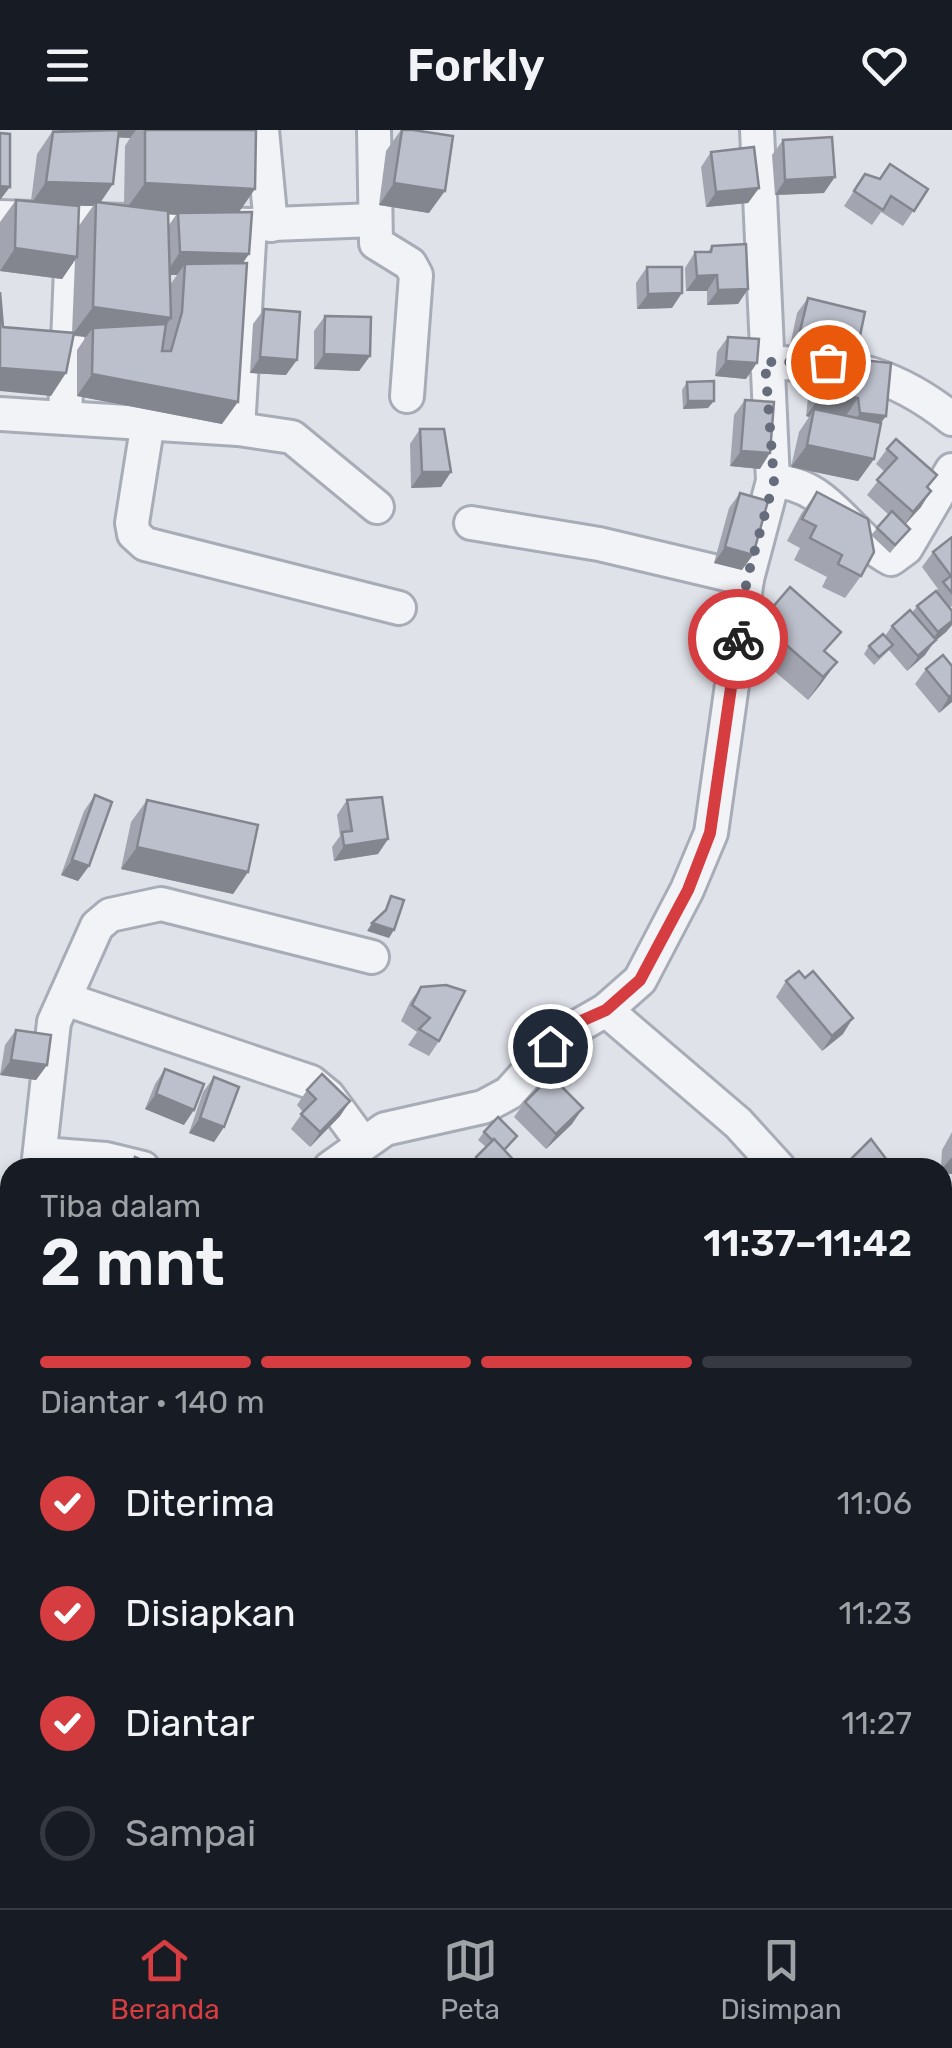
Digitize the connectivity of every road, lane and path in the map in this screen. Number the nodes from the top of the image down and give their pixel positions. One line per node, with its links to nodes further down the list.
1 (262, 130): 7 (street)
2 (374, 130): 6 (street)
3 (756, 130): 8 (street)
4 (0, 217): 5 (street)
5 (73, 220): 7 (street); 11 (street)
6 (374, 220): 7 (street); 9 (street)
7 (260, 224): 14 (street)
8 (765, 362): 12 (street); 16 (street)
9 (407, 396)
10 (0, 414): 11 (street)
11 (65, 416): 13 (street)
12 (952, 419)
13 (148, 422): 14 (street); 20 (street)
14 (238, 429): 17 (street)
15 (952, 470): 16 (street)
16 (774, 481): 19 (street)
17 (378, 507)
18 (472, 523): 19 (street)
19 (747, 579): 23 (street)
20 (398, 608)
21 (372, 957): 22 (street)
22 (65, 999): 24 (street); 25 (street)
23 (606, 1010): 24 (street); 27 (street)
24 (362, 1142): 26 (street)
25 (40, 1158)
26 (342, 1158)
27 (770, 1158)

